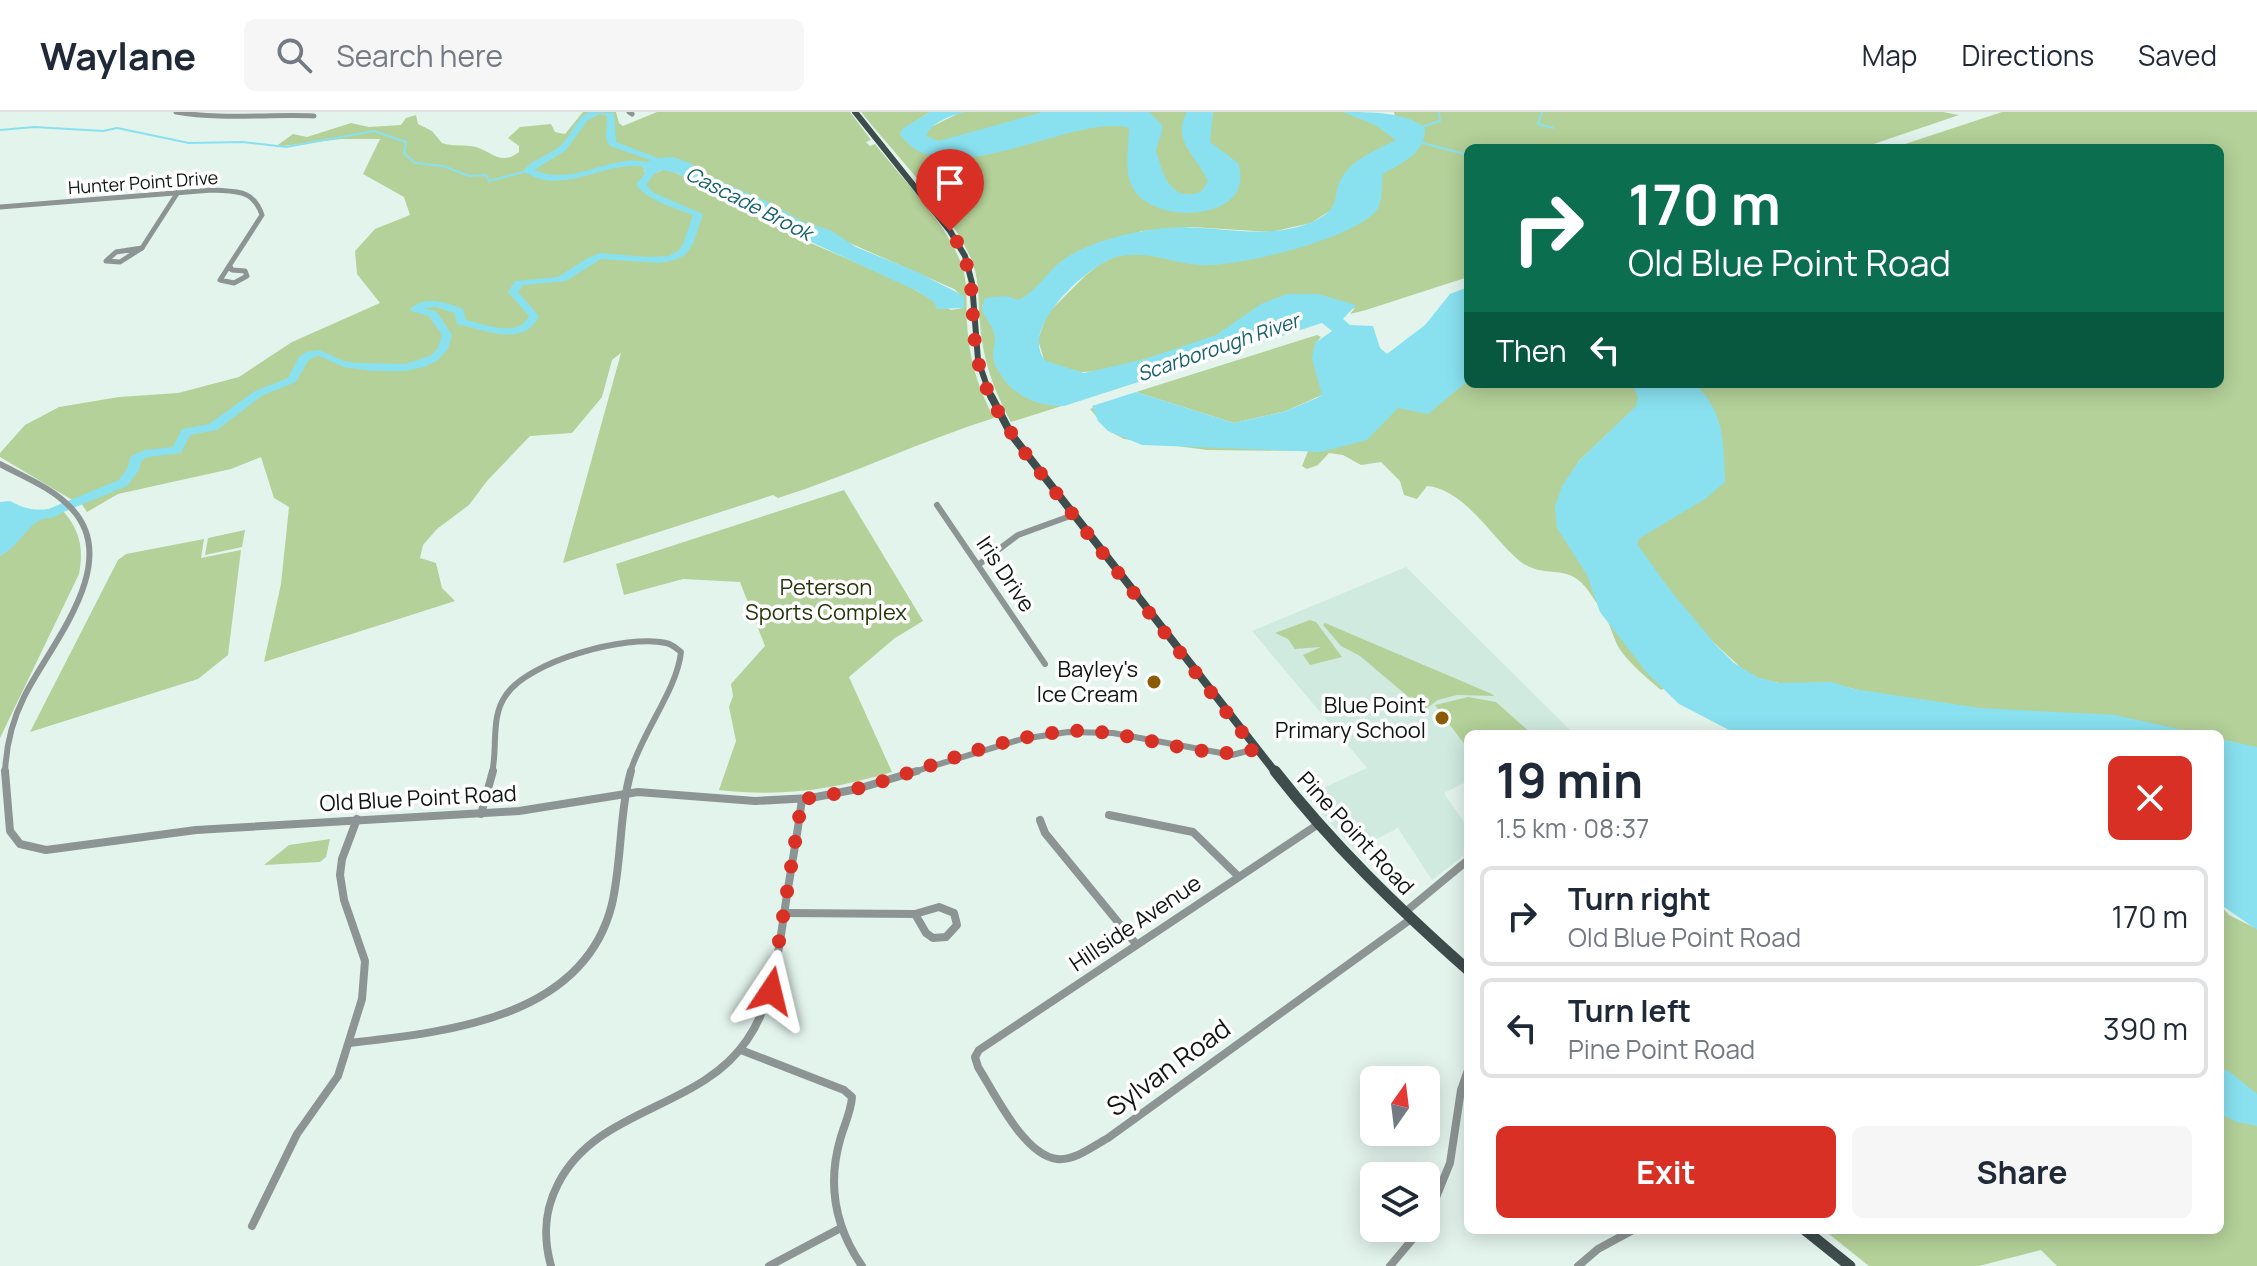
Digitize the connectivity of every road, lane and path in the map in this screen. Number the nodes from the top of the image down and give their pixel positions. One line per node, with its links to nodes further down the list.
1 (176, 112): 3 (street)
2 (855, 112): 11 (main road, Pine Point Road)
3 (306, 114): 4 (street)
4 (314, 116)
5 (178, 192): 6 (street, Hunter Point Drive); 7 (street); 8 (street, Hunter Point Drive)
6 (0, 207)
7 (142, 248): 7 (street)
8 (230, 266): 8 (street)
9 (0, 464): 17 (street, Old Blue Point Road)
10 (937, 505): 12 (street, Iris Drive)
11 (1073, 515): 12 (street); 14 (main road, Pine Point Road)
12 (978, 565): 13 (street, Iris Drive)
13 (1045, 664)
14 (1255, 749): 16 (street, Old Blue Point Road); 22 (main road, Pine Point Road)
15 (626, 793): 16 (street, Old Blue Point Road); 18 (street, Old Blue Point Road); 18 (street); 30 (street)
16 (802, 799): 25 (street)
17 (3, 805): 20 (street, Old Blue Point Road)
18 (481, 814): 20 (street, Old Blue Point Road)
19 (1109, 815): 24 (street)
20 (357, 819): 30 (street)
21 (1040, 820): 28 (street)
22 (1317, 825): 24 (street, Hillside Avenue); 27 (main road, Pine Point Road)
23 (1464, 864): 27 (street, Sylvan Road)
24 (1237, 875): 28 (street, Hillside Avenue)
25 (785, 913): 26 (street); 31 (street)
26 (915, 914): 26 (street)
27 (1407, 916): 29 (main road, Pine Point Road); 32 (street, Sylvan Road)
28 (1136, 944): 32 (street, Hillside Avenue)
29 (1464, 966)
30 (349, 1043): 35 (street)
31 (741, 1050): 36 (street); 40 (street)
32 (976, 1055)
33 (1464, 1081): 34 (street)
34 (1440, 1188)
35 (252, 1226)
36 (839, 1229): 41 (street); 42 (street)
37 (1626, 1234): 44 (street)
38 (1810, 1234): 45 (main road)
39 (1410, 1242): 43 (street)
40 (551, 1266)
41 (769, 1266)
42 (862, 1266)
43 (1390, 1266)
44 (1578, 1266)
45 (1850, 1266)

